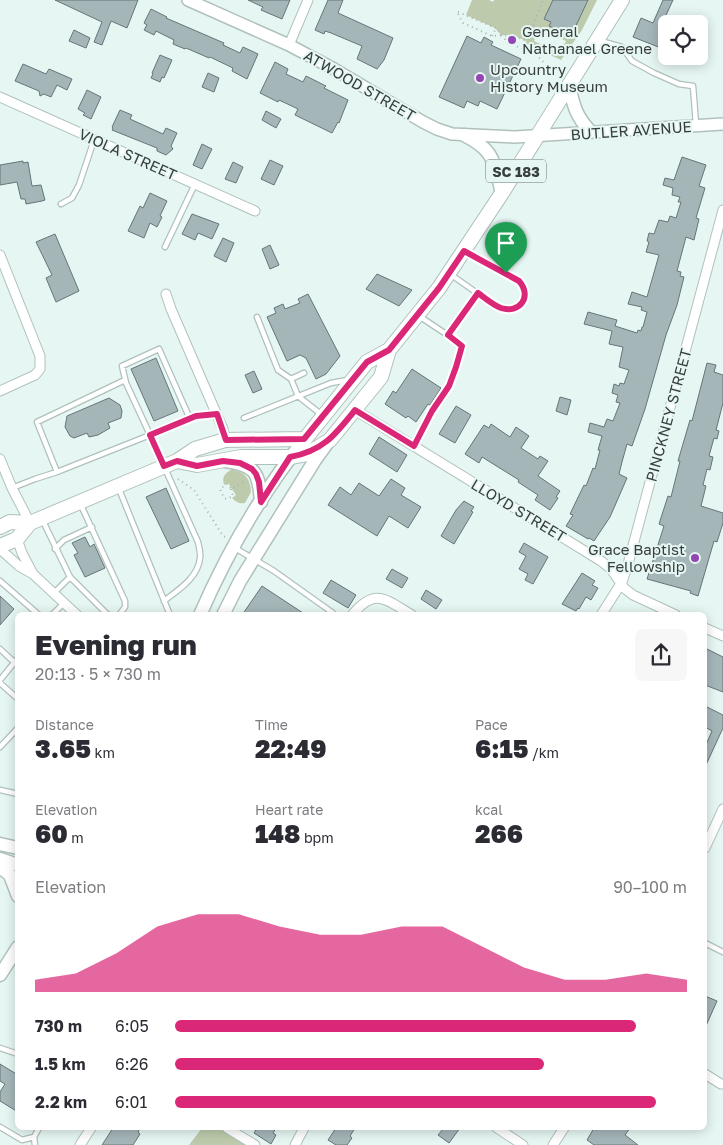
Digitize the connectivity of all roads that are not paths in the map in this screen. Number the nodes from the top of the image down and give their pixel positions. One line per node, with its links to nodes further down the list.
1 (188, 0): 6 (street, ATWOOD STREET)
2 (308, 0): 6 (street)
3 (613, 0): 5 (main road, SC 183)
4 (622, 0): 5 (main road)
5 (598, 40): 7 (main road, SC 183); 10 (lane)
6 (289, 44): 12 (street, ATWOOD STREET)
7 (569, 86): 11 (main road); 13 (main road, SC 183)
8 (0, 97): 14 (street, VIOLA STREET)
9 (723, 124): 10 (street, BUTLER AVENUE)
10 (696, 126): 11 (street, BUTLER AVENUE)
11 (590, 131): 13 (street, BUTLER AVENUE)
12 (464, 135): 13 (street, ATWOOD STREET); 16 (main road)
13 (538, 136): 16 (main road, SC 183)
14 (94, 140): 15 (street, VIOLA STREET); 17 (lane)
15 (195, 184): 19 (street, VIOLA STREET); 20 (lane)
16 (502, 193): 21 (main road, SC 183)
17 (61, 204)
18 (723, 210): 66 (street, PINCKNEY STREET)
19 (255, 211)
20 (165, 247)
21 (464, 251): 23 (main road, SC 183); 24 (lane)
22 (0, 255): 34 (street)
23 (449, 274): 24 (lane); 26 (main road, SC 183)
24 (478, 293): 28 (lane)
25 (166, 294): 37 (street)
26 (418, 315): 28 (lane); 29 (main road, SC 183)
27 (257, 317): 31 (lane)
28 (448, 335): 45 (lane)
29 (389, 350): 33 (main road, SC 183); 36 (main road, SC 183)
30 (304, 373): 31 (lane)
31 (290, 379): 35 (lane)
32 (125, 380): 40 (lane); 41 (lane); 50 (lane)
33 (352, 380): 35 (lane); 38 (main road, SC 183)
34 (0, 390)
35 (298, 396): 38 (lane); 39 (lane)
36 (355, 410): 44 (main road, SC 183); 45 (street, LLOYD STREET)
37 (217, 414): 40 (lane); 43 (street)
38 (323, 416): 42 (main road, SC 183)
39 (244, 418)
40 (190, 419): 41 (lane)
41 (150, 435): 49 (lane); 50 (lane)
42 (304, 439): 43 (main road); 46 (main road, SC 183)
43 (226, 440): 49 (main road)
44 (330, 440): 46 (main road); 62 (main road, SC 183)
45 (414, 446): 66 (street, LLOYD STREET)
46 (290, 457): 48 (main road); 54 (main road, SC 183)
47 (0, 459): 52 (street)
48 (223, 461): 49 (main road); 54 (main road)
49 (170, 463): 51 (main road); 68 (lane)
50 (57, 472): 52 (lane)
51 (118, 485): 53 (main road); 68 (lane)
52 (12, 488): 55 (street)
53 (80, 502): 55 (main road); 57 (lane)
54 (261, 502): 59 (main road, SC 183)
55 (36, 521): 56 (main road); 58 (main road); 61 (lane)
56 (0, 527)
57 (92, 528): 61 (lane); 74 (lane)
58 (17, 539): 60 (main road); 63 (street)
59 (230, 543): 62 (lane); 76 (main road, SC 183)
60 (0, 547): 63 (street)
61 (55, 549): 64 (lane)
62 (254, 558): 77 (main road, SC 183); 78 (lane)
63 (33, 574): 67 (street)
64 (70, 577): 67 (lane); 73 (lane)
65 (0, 581): 70 (lane)
66 (622, 582): 81 (street, PINCKNEY STREET); 82 (street, LLOYD STREET)
67 (54, 593): 69 (street)
68 (164, 601): 75 (lane)
69 (64, 603): 71 (lane); 72 (street)
70 (36, 612)
71 (55, 612)
72 (74, 612)
73 (105, 612)
74 (121, 612)
75 (169, 612)
76 (201, 612)
77 (224, 612)
78 (332, 612)
79 (354, 612): 80 (street)
80 (407, 612)
81 (603, 612)
82 (670, 612)
83 (707, 629): 84 (street)
84 (723, 636)
85 (0, 649): 86 (lane)
86 (15, 660)
87 (15, 662): 88 (lane)
88 (0, 681): 89 (lane)
89 (15, 696)
90 (15, 731): 91 (lane)
91 (0, 746)
92 (0, 790): 93 (lane)
93 (15, 793)
94 (723, 809): 96 (street)
95 (0, 844): 97 (main road)
96 (707, 844)
97 (15, 847)
98 (0, 859): 99 (main road)
99 (15, 864)
100 (0, 867): 101 (main road)
101 (15, 888)
102 (707, 944): 104 (lane)
103 (15, 952): 105 (main road)
104 (723, 952)
105 (0, 975)
106 (0, 1048): 107 (lane)
107 (15, 1053)
108 (707, 1075): 109 (street)
109 (721, 1084)
110 (0, 1127): 117 (lane)
111 (38, 1130): 117 (lane)
112 (90, 1130): 119 (street)
113 (230, 1130): 120 (street)
114 (303, 1130): 121 (street)
115 (500, 1130): 122 (street)
116 (563, 1130): 123 (street)
117 (34, 1136): 118 (lane)
118 (35, 1145)
119 (80, 1145)
120 (255, 1145)
121 (295, 1145)
122 (523, 1145)
123 (553, 1145)

